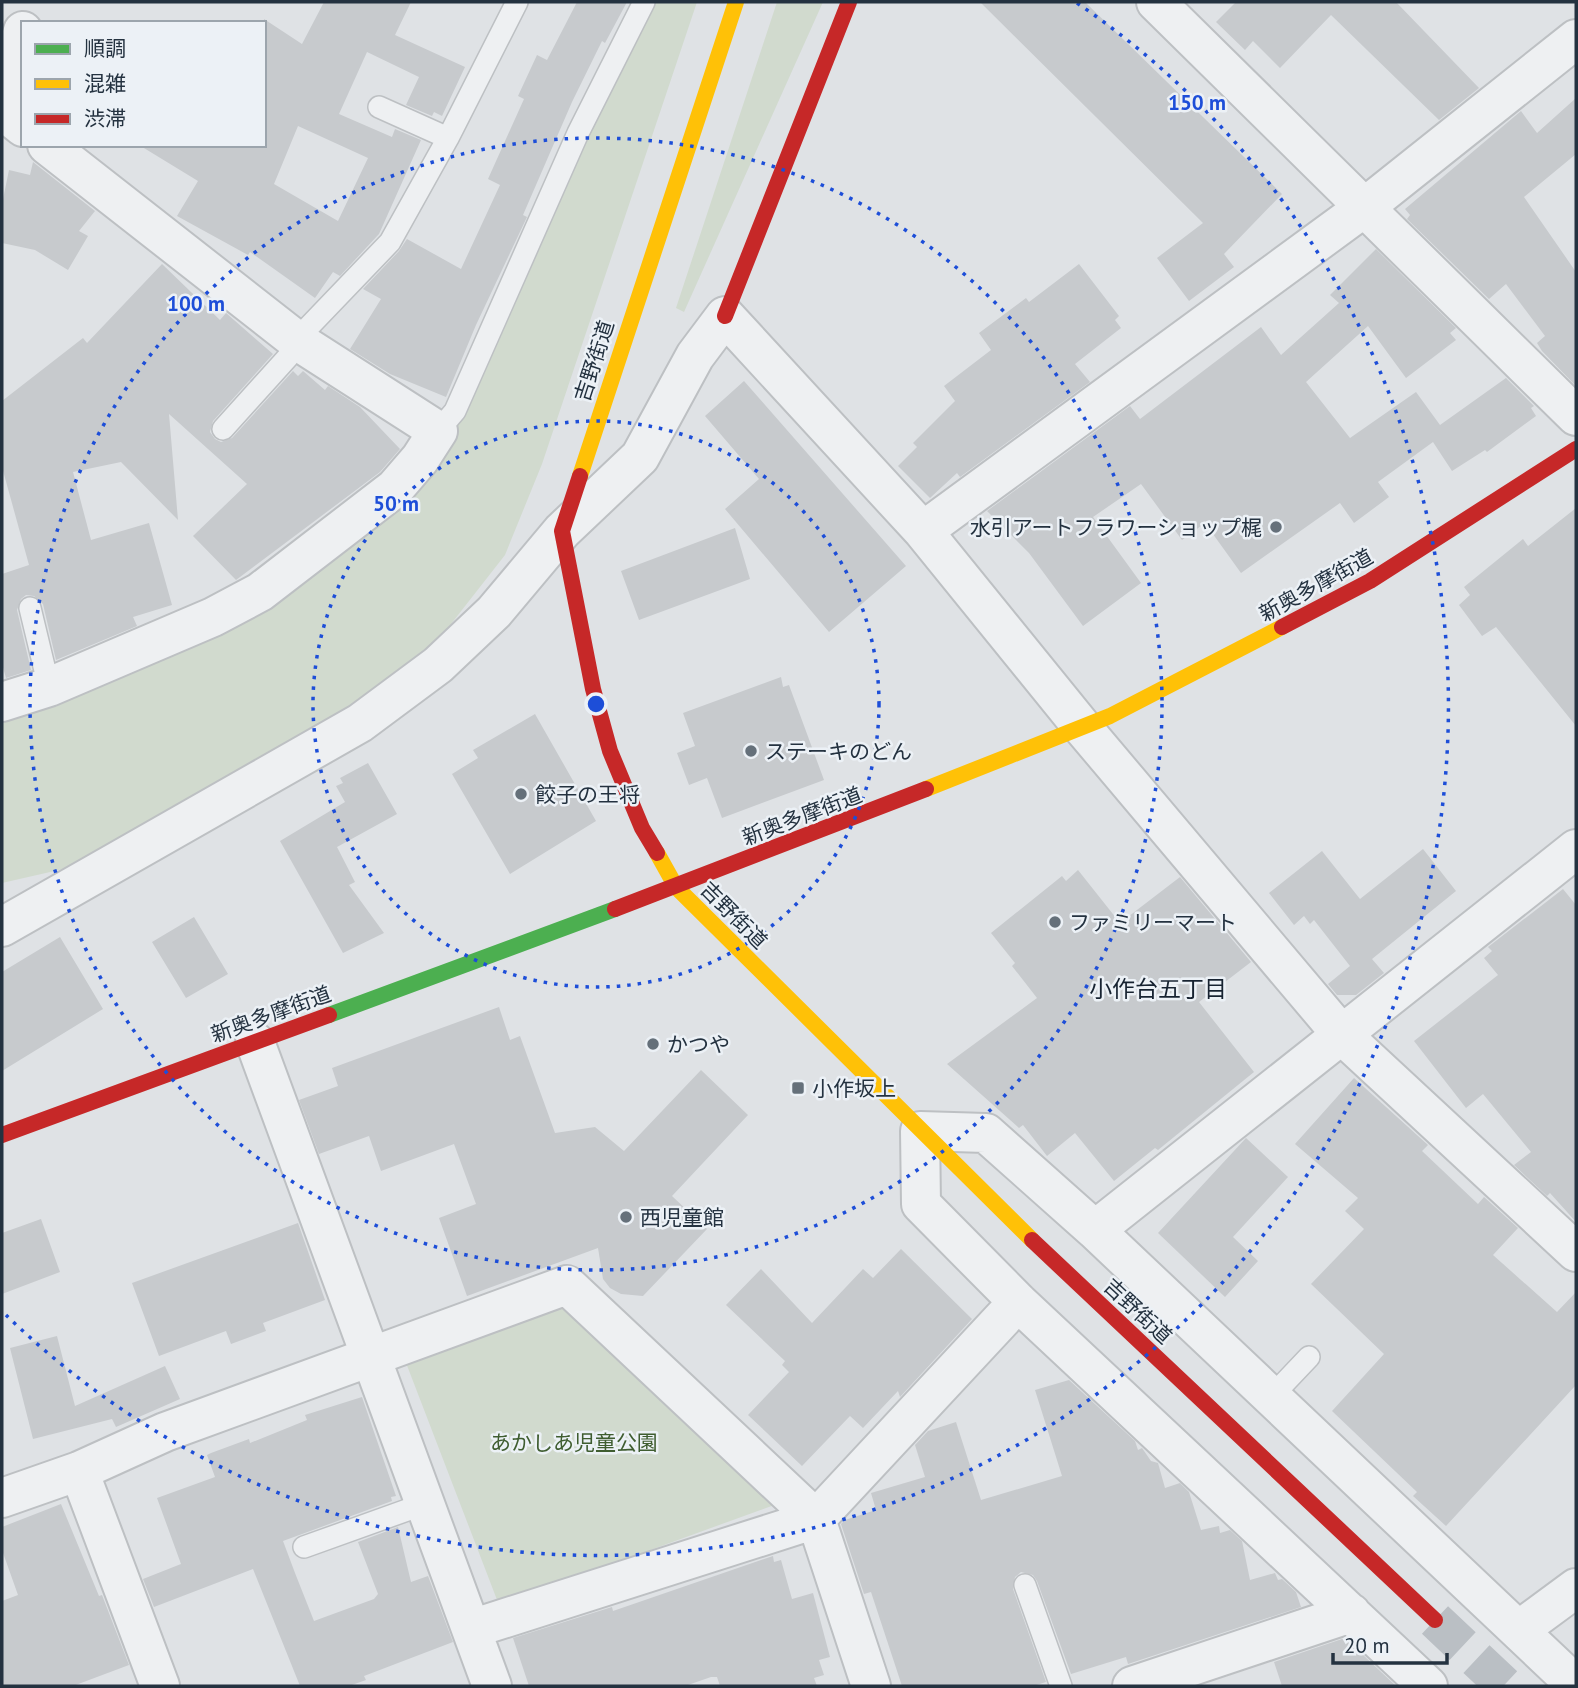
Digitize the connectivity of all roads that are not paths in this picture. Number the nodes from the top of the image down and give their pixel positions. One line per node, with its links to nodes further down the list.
1 (37, 2): 7 (street)
2 (517, 2): 14 (lane)
3 (644, 2): 21 (lane)
4 (736, 2): 23 (main road, 吉野街道)
5 (849, 2): 17 (main road)
6 (1156, 2): 16 (street)
7 (25, 21)
8 (17, 34): 10 (street)
9 (1576, 38): 16 (street)
10 (2, 94)
11 (379, 107): 14 (lane)
12 (2, 110): 13 (street)
13 (21, 125)
14 (448, 138): 18 (lane)
15 (50, 147): 18 (street)
16 (1365, 208): 19 (street); 24 (street)
17 (724, 316): 23 (street); 24 (street)
18 (296, 340): 20 (lane); 21 (street)
19 (1576, 416)
20 (223, 429)
21 (438, 431): 26 (street)
22 (1576, 449): 28 (main road, 新奥多摩街道)
23 (562, 531): 30 (main road, 吉野街道); 31 (street)
24 (923, 531): 28 (street)
25 (30, 608): 26 (lane)
26 (49, 687): 27 (street)
27 (2, 702)
28 (1082, 727): 30 (main road, 新奥多摩街道); 32 (street)
29 (1576, 849): 32 (street)
30 (676, 887): 33 (main road, 新奥多摩街道); 34 (main road, 吉野街道)
31 (2, 927)
32 (1342, 1035): 36 (street); 37 (street)
33 (255, 1042): 35 (main road, 新奥多摩街道); 40 (street)
34 (920, 1131): 36 (street); 38 (street); 50 (main road, 吉野街道)
35 (2, 1135)
36 (1096, 1230): 41 (street)
37 (1576, 1252)
38 (1018, 1302): 45 (street); 49 (street)
39 (1309, 1357): 41 (lane)
40 (369, 1360): 42 (street); 44 (street); 45 (street)
41 (1272, 1396): 52 (street)
42 (79, 1471): 43 (street); 54 (street)
43 (2, 1498)
44 (424, 1504): 46 (lane); 51 (street)
45 (816, 1519): 51 (street); 56 (street)
46 (303, 1547)
47 (1025, 1585): 57 (lane)
48 (1576, 1588): 52 (street)
49 (1351, 1614): 58 (street); 59 (street)
50 (1436, 1620)
51 (471, 1629): 55 (street)
52 (1519, 1630): 53 (street)
53 (1576, 1685)
54 (160, 1686)
55 (492, 1686)
56 (871, 1686)
57 (1061, 1686)
58 (1132, 1686)
59 (1428, 1686)

